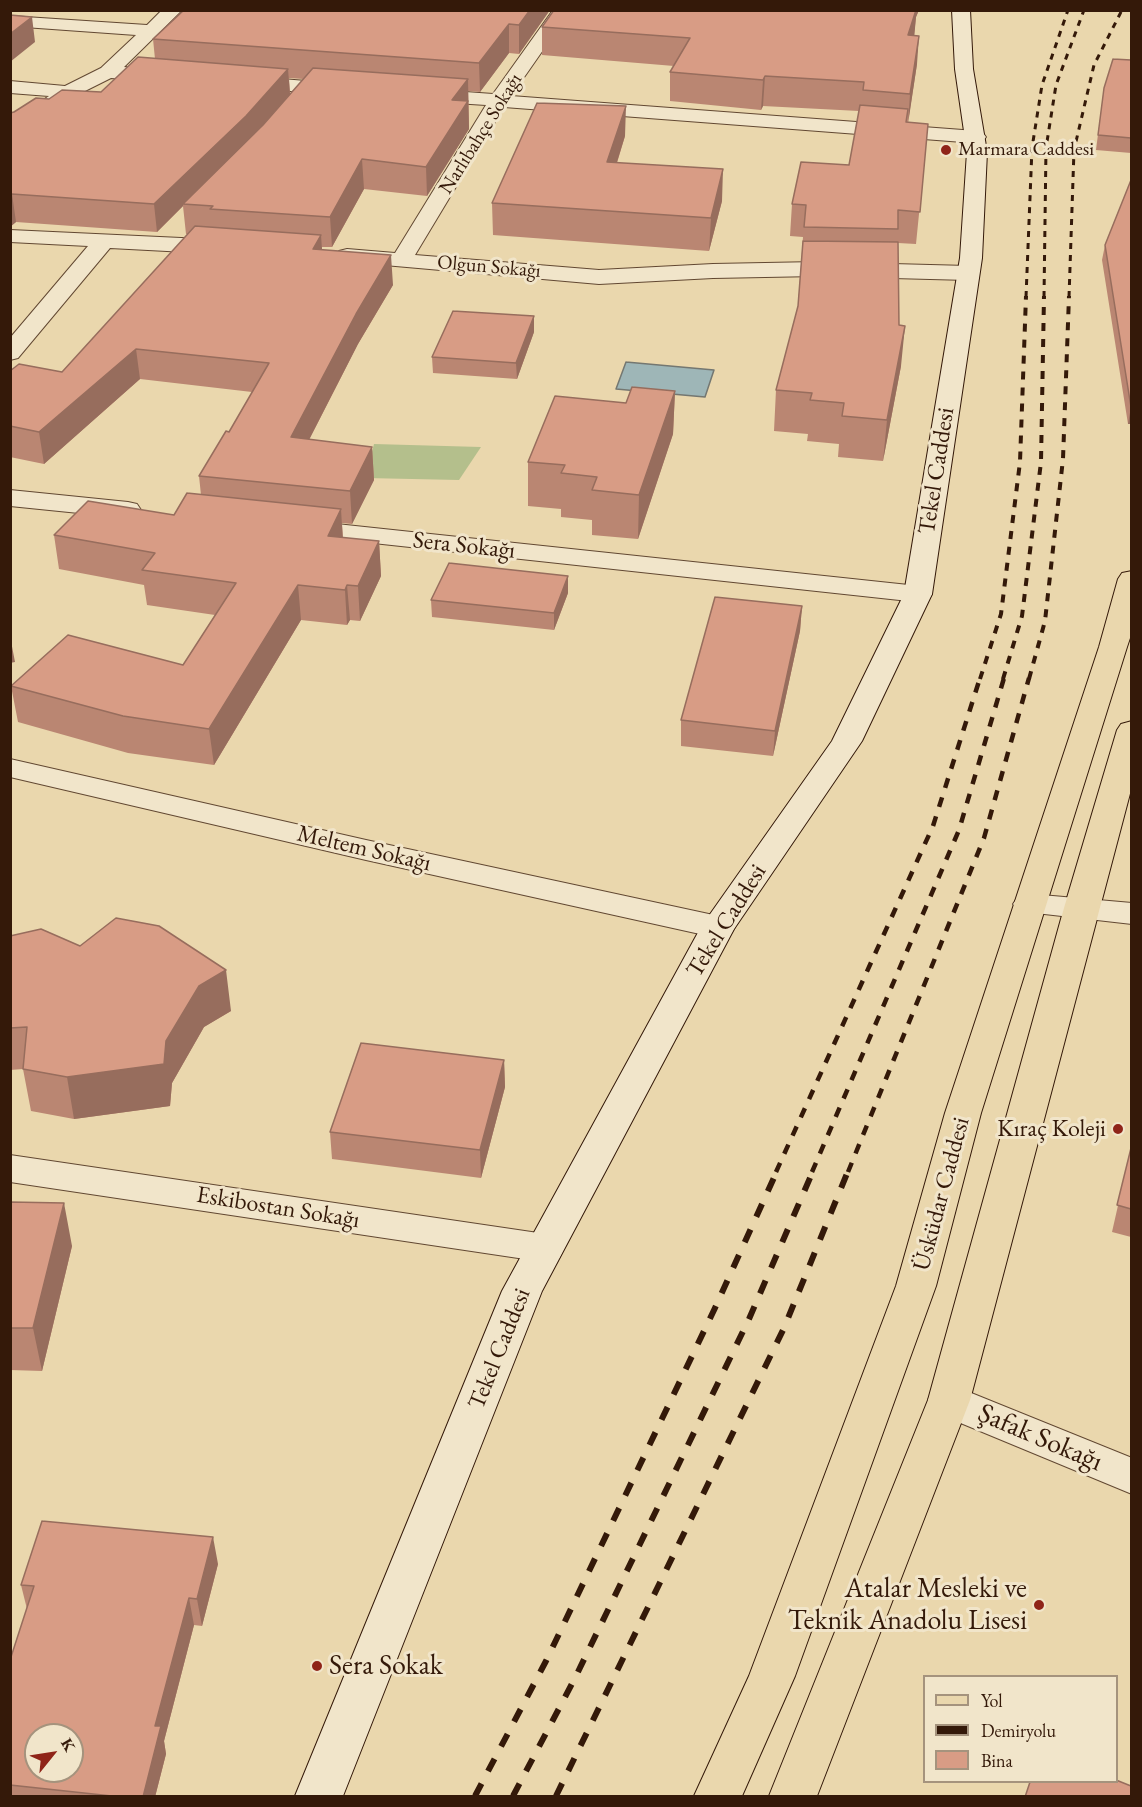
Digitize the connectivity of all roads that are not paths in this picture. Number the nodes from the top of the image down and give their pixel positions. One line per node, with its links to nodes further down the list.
1 (173, 10): 5 (street)
2 (562, 10): 14 (street, Narlıbahçe Sokağı)
3 (962, 10): 17 (street, Tekel Caddesi)
4 (10, 21): 5 (street)
5 (151, 31): 6 (street)
6 (108, 72): 7 (street); 12 (street)
7 (179, 77)
8 (226, 81): 10 (street)
9 (10, 87): 12 (street)
10 (309, 87): 11 (street); 15 (street)
11 (357, 90)
12 (68, 92): 16 (street)
13 (404, 94): 14 (street)
14 (499, 100): 17 (street); 24 (street, Narlıbahçe Sokağı)
15 (294, 105)
16 (10, 132)
17 (976, 137): 25 (street, Tekel Caddesi)
18 (178, 228): 21 (street)
19 (10, 236): 20 (street)
20 (105, 240): 21 (street); 26 (street)
21 (161, 243): 22 (street)
22 (242, 248)
23 (323, 254): 24 (street, Olgun Sokağı)
24 (402, 259): 25 (street, Olgun Sokağı)
25 (968, 273): 31 (street, Tekel Caddesi)
26 (10, 353)
27 (10, 498): 28 (street)
28 (152, 513)
29 (270, 525): 31 (street, Sera Sokağı)
30 (1131, 579): 34 (main road, Üsküdar Caddesi)
31 (918, 594): 37 (street, Tekel Caddesi)
32 (1131, 730): 35 (main road)
33 (10, 768): 37 (street, Meltem Sokağı)
34 (1030, 904): 35 (street); 43 (main road, Üsküdar Caddesi)
35 (1081, 908): 36 (street); 40 (main road)
36 (1131, 914)
37 (718, 927): 39 (street, Tekel Caddesi)
38 (10, 1168): 39 (street, Eskibostan Sokağı)
39 (546, 1248): 42 (street, Tekel Caddesi)
40 (949, 1400): 41 (street, Şafak Sokağı); 44 (main road)
41 (1131, 1477)
42 (319, 1797)
43 (718, 1797)
44 (794, 1797)

